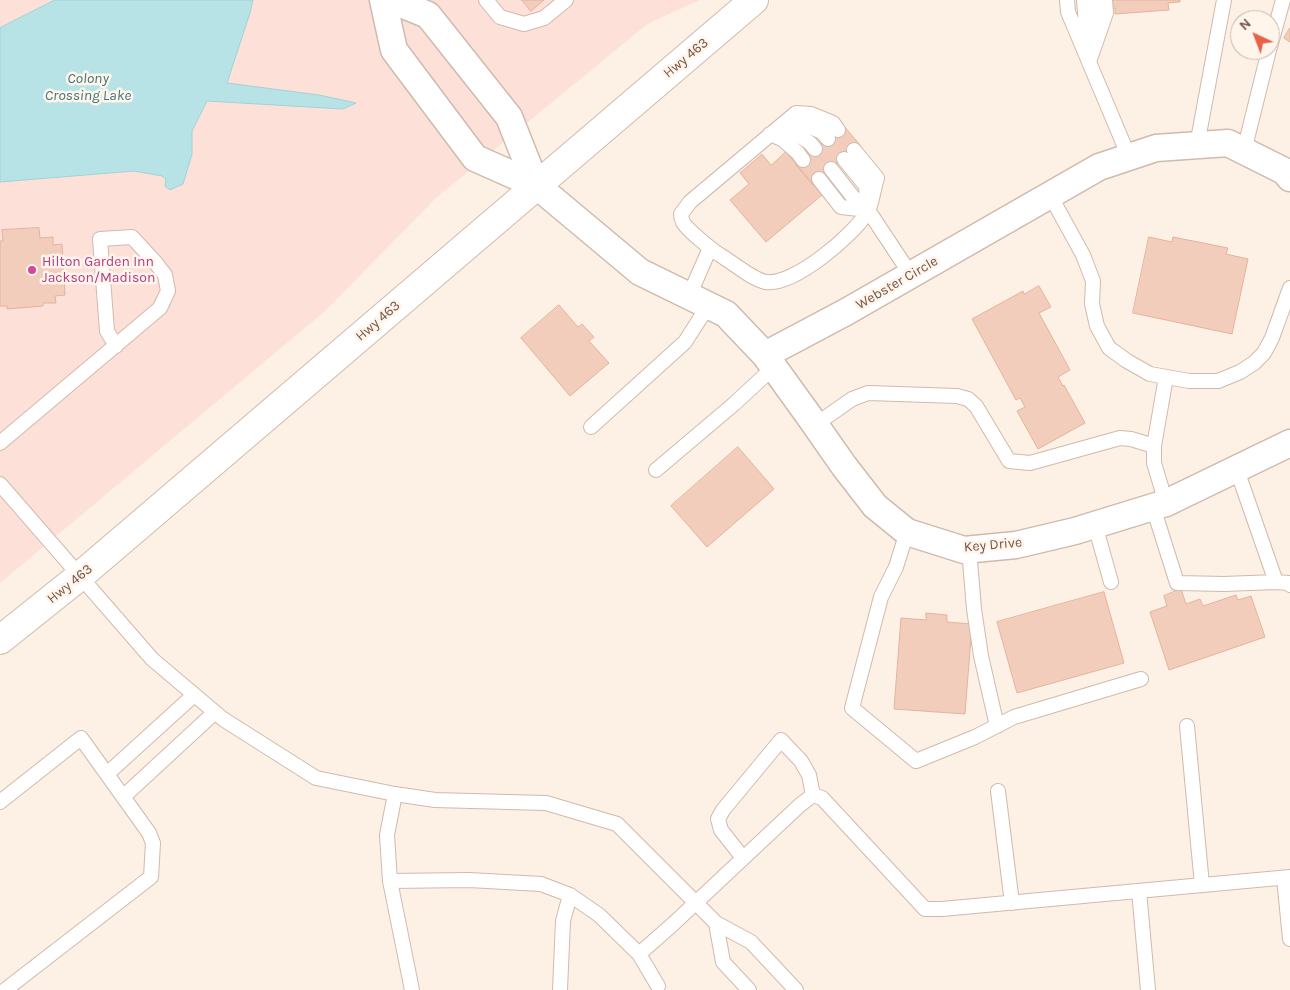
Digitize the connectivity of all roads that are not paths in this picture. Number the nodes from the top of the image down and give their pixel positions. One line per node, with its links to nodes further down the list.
1 (384, 0): 26 (street)
2 (391, 0): 26 (street)
3 (486, 0): 4 (lane)
4 (566, 0)
5 (754, 0): 26 (main road, Hwy 463)
6 (1068, 0): 14 (lane)
7 (1084, 0): 14 (lane)
8 (1095, 0): 14 (lane)
9 (1105, 0): 14 (lane)
10 (1224, 0): 17 (lane)
11 (1284, 1): 12 (lane)
12 (1280, 14)
13 (1267, 60): 19 (lane)
14 (1089, 62): 21 (lane)
15 (770, 134): 16 (lane); 18 (lane); 22 (lane); 29 (lane)
16 (833, 135)
17 (1197, 145): 19 (street, Webster Circle); 21 (street, Webster Circle)
18 (815, 149)
19 (1244, 151): 24 (street, Webster Circle)
20 (849, 154): 28 (lane)
21 (1129, 157): 27 (street, Webster Circle)
22 (803, 160)
23 (831, 170): 28 (lane)
24 (1290, 178)
25 (819, 179): 28 (lane)
26 (536, 185): 32 (street); 48 (main road, Hwy 463)
27 (1050, 195): 30 (street, Webster Circle); 35 (lane)
28 (868, 210): 29 (lane); 30 (lane)
29 (710, 248): 32 (lane)
30 (911, 275): 34 (street, Webster Circle)
31 (1290, 288): 35 (lane)
32 (699, 301): 34 (street); 37 (lane)
33 (116, 346): 33 (lane); 39 (lane)
34 (769, 361): 36 (street, Key Drive); 41 (lane)
35 (1166, 377): 40 (lane)
36 (815, 425): 40 (lane); 46 (street, Key Drive)
37 (591, 427)
38 (1290, 443): 42 (street, Key Drive)
39 (0, 444)
40 (1154, 446): 44 (lane)
41 (656, 470)
42 (1237, 470): 44 (street, Key Drive); 50 (lane)
43 (0, 484): 48 (lane)
44 (1160, 505): 45 (street, Key Drive); 50 (lane)
45 (1095, 525): 47 (street, Key Drive); 49 (lane)
46 (907, 532): 47 (street, Key Drive); 55 (lane)
47 (969, 549): 55 (lane)
48 (80, 576): 51 (main road, Hwy 463); 53 (lane)
49 (1111, 582)
50 (1283, 584)
51 (0, 640)
52 (1141, 680): 55 (lane)
53 (194, 695): 54 (lane); 57 (lane)
54 (214, 713): 59 (lane); 61 (lane)
55 (997, 726)
56 (1187, 726): 66 (lane)
57 (107, 774): 61 (lane); 62 (lane)
58 (998, 791): 70 (lane)
59 (394, 794): 65 (lane); 69 (lane)
60 (813, 795): 63 (lane); 63 (lane); 70 (lane)
61 (123, 797): 75 (lane)
62 (0, 802)
63 (744, 858): 69 (lane)
64 (1287, 877): 66 (lane); 72 (lane)
65 (390, 881): 68 (lane); 76 (lane)
66 (1202, 885): 67 (lane)
67 (1140, 891): 70 (lane); 80 (lane)
68 (570, 895): 73 (lane); 77 (lane)
69 (696, 903): 71 (lane); 73 (lane)
70 (1012, 903)
71 (716, 923): 78 (lane); 79 (lane)
72 (1290, 939)
73 (639, 954): 74 (lane)
74 (658, 986)
75 (5, 990)
76 (412, 990)
77 (560, 990)
78 (749, 990)
79 (796, 990)
80 (1148, 990)

